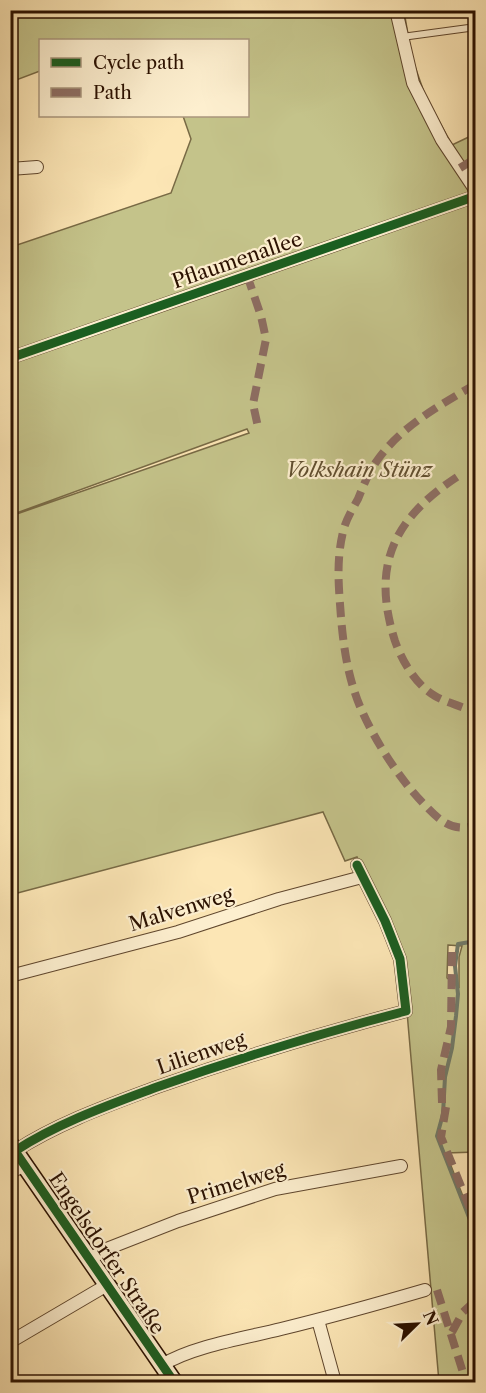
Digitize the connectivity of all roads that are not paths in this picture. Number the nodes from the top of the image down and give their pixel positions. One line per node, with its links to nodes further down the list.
1 (396, 10): 3 (street)
2 (476, 27): 3 (lane)
3 (402, 37): 6 (street)
4 (37, 168): 5 (street)
5 (10, 169)
6 (476, 194): 7 (street, Pflaumenallee)
7 (10, 358)
8 (10, 976): 9 (street, Malvenweg)
9 (406, 1011): 10 (street, Lilienweg)
10 (15, 1158): 12 (street, Engelsdorfer Straße)
11 (401, 1166): 12 (street, Primelweg)
12 (89, 1259): 13 (street, Engelsdorfer Straße)
13 (107, 1285): 16 (street); 17 (street, Engelsdorfer Straße)
14 (425, 1290): 15 (street)
15 (318, 1320): 17 (street); 19 (street)
16 (10, 1342)
17 (162, 1365): 18 (street, Engelsdorfer Straße)
18 (174, 1383)
19 (335, 1383)

